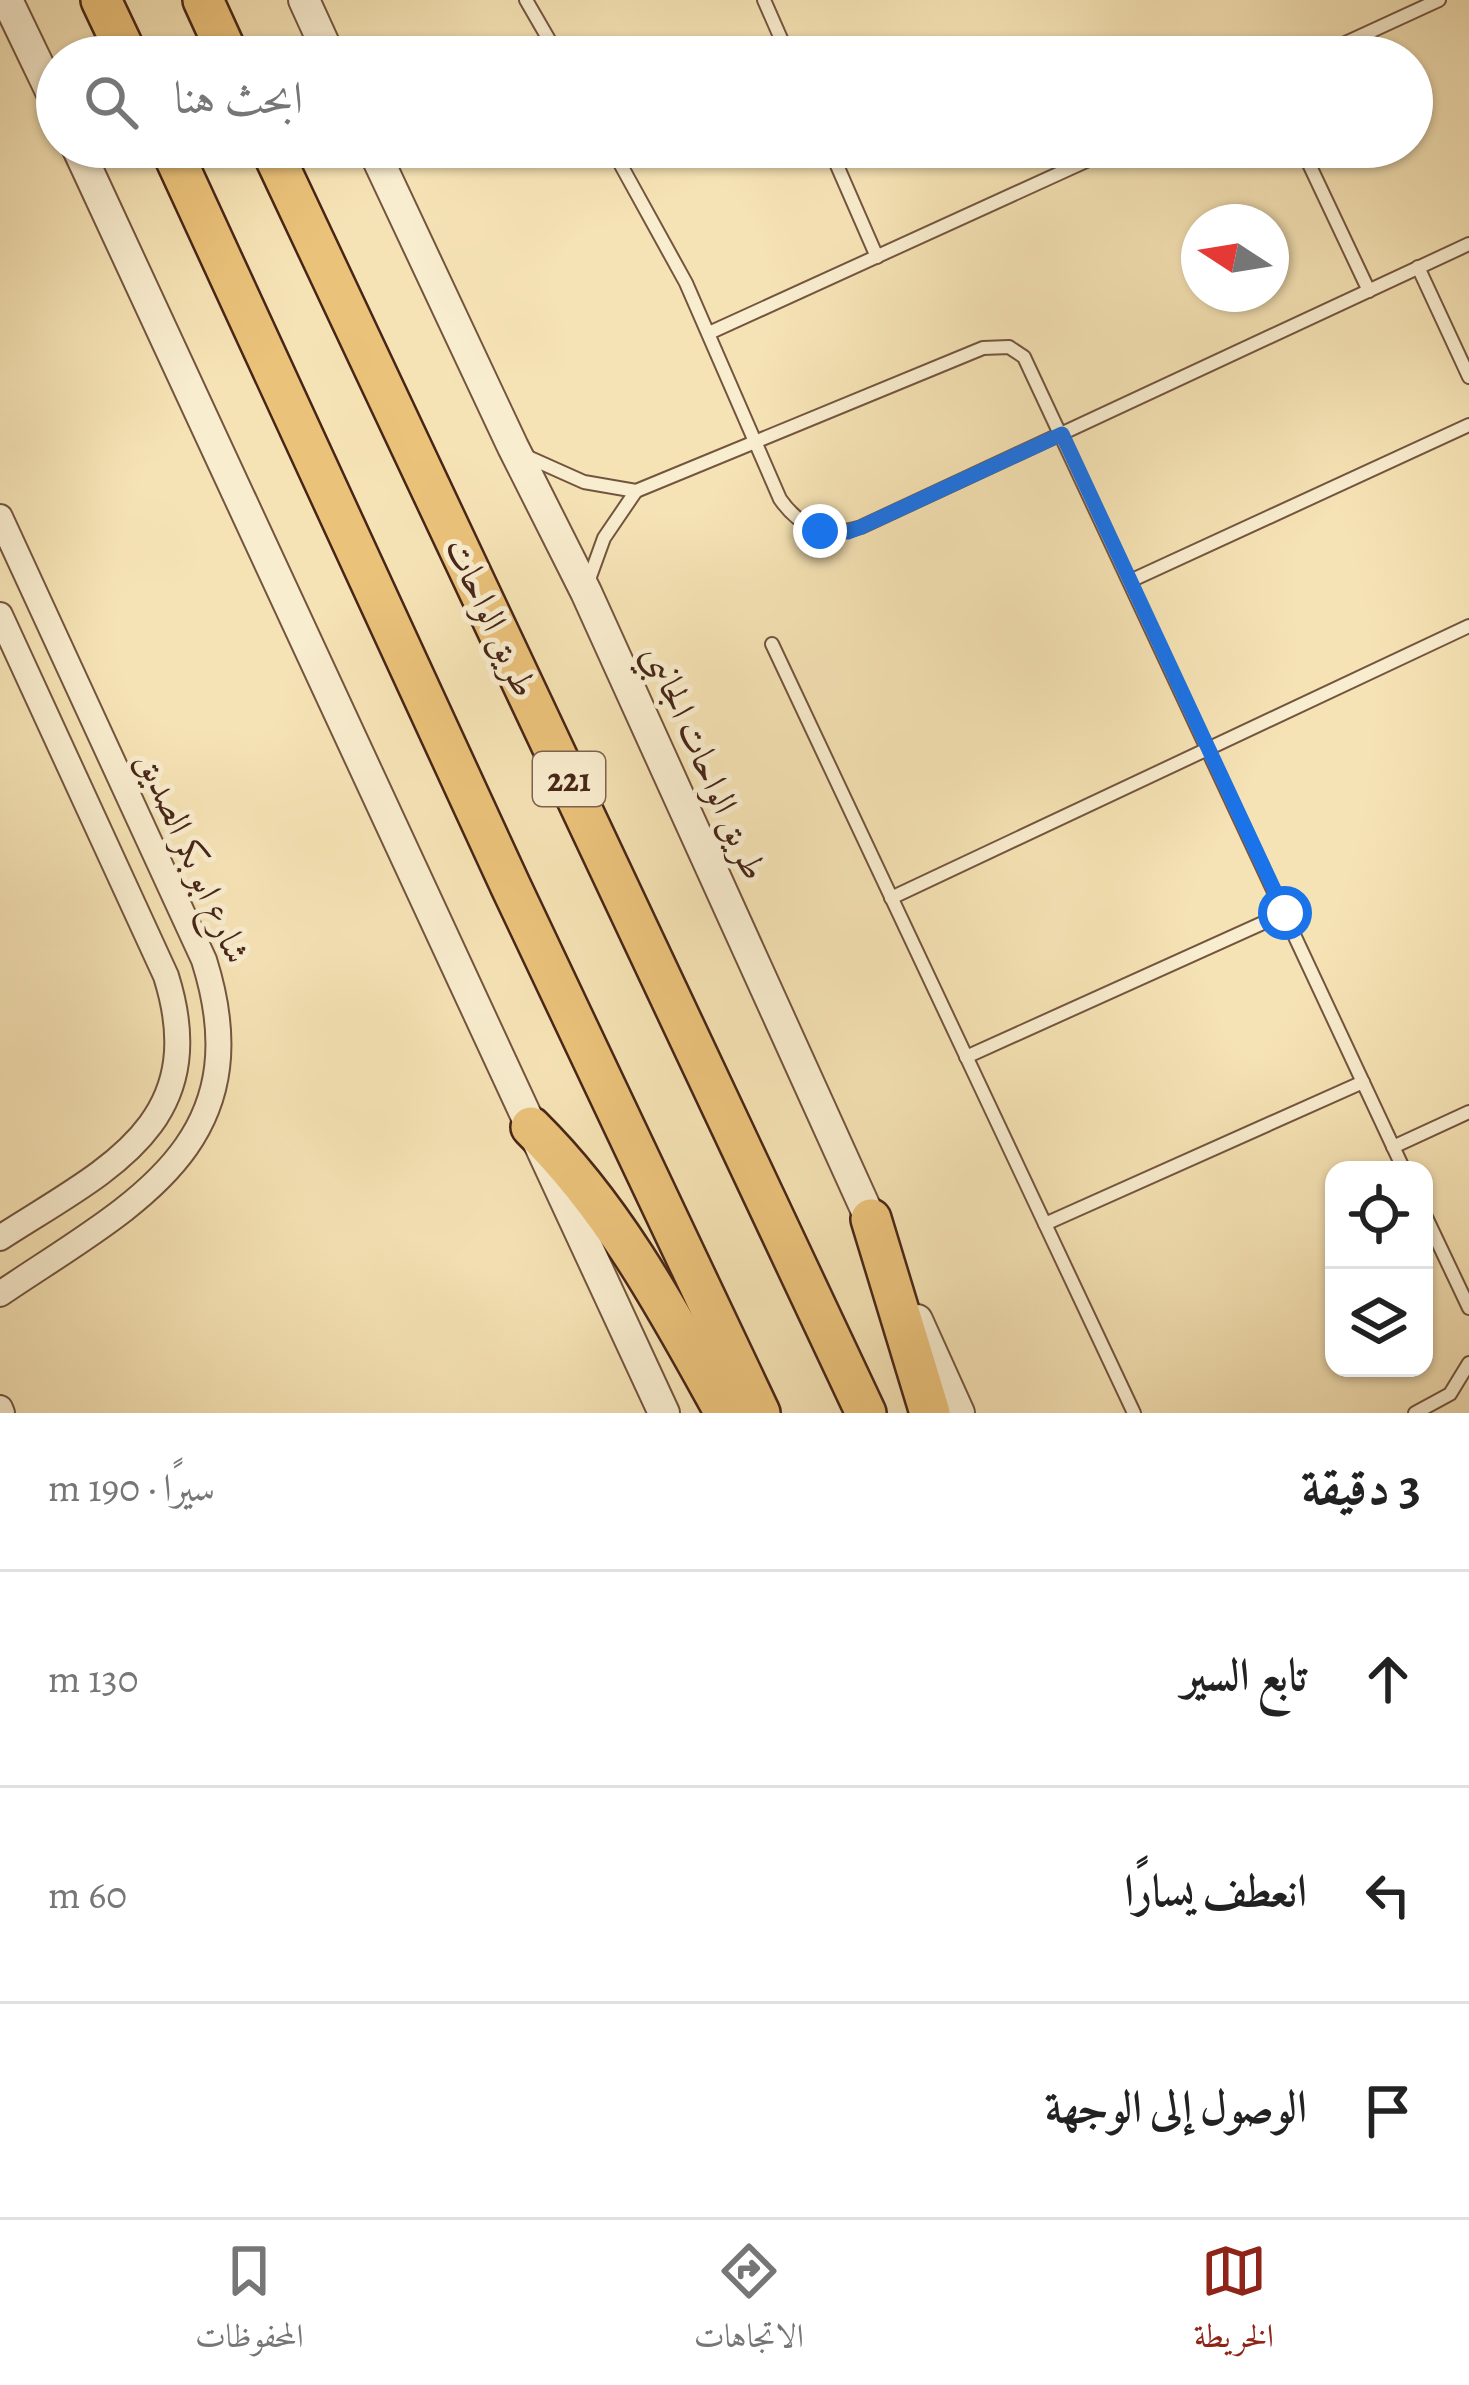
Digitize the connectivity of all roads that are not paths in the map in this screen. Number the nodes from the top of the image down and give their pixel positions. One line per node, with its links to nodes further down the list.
1 (7, 0): 14 (street)
2 (100, 0): 8 (highway)
3 (202, 0): 9 (highway)
4 (304, 0): 10 (street)
5 (526, 0): 11 (lane)
6 (764, 0): 12 (lane)
7 (1439, 0): 13 (lane)
8 (118, 36)
9 (219, 36)
10 (320, 36)
11 (547, 36)
12 (780, 36)
13 (1361, 36)
14 (36, 60)
15 (87, 168): 46 (street)
16 (180, 168): 58 (highway, 221)
17 (280, 168): 59 (highway, طريق الواحات / 221)
18 (383, 168): 32 (street, طريق الواحات الجانبي)
19 (623, 168): 27 (lane)
20 (838, 168): 24 (lane)
21 (1071, 168): 24 (lane)
22 (1311, 168): 26 (lane)
23 (1469, 244): 25 (lane)
24 (877, 256): 27 (lane)
25 (1418, 267): 26 (lane); 28 (lane)
26 (1369, 291): 30 (lane)
27 (709, 333): 31 (lane)
28 (1469, 377)
29 (1469, 425): 35 (lane)
30 (1062, 434): 31 (lane); 31 (lane); 35 (lane)
31 (752, 440): 33 (lane)
32 (513, 447): 33 (lane); 36 (street, طريق الواحات الجانبي)
33 (636, 491): 36 (lane)
34 (0, 517): 53 (street, شارع ابو بكر الصديق)
35 (1130, 581): 40 (lane)
36 (586, 592): 49 (street, طريق الواحات الجانبي)
37 (0, 615): 52 (street, شارع ابو بكر الصديق)
38 (1469, 626): 40 (lane)
39 (772, 644): 41 (lane)
40 (1208, 749): 41 (lane); 42 (lane)
41 (891, 898): 43 (lane)
42 (1285, 913): 43 (lane); 44 (lane)
43 (966, 1057): 50 (lane)
44 (1363, 1082): 47 (lane); 50 (lane)
45 (1469, 1112): 47 (lane)
46 (531, 1127): 56 (street); 57 (highway)
47 (1393, 1147): 48 (lane)
48 (1400, 1161)
49 (871, 1219): 60 (highway); 61 (street, طريق الواحات الجانبي)
50 (1045, 1224): 62 (lane)
51 (1433, 1232): 54 (lane)
52 (0, 1238)
53 (0, 1294)
54 (1469, 1308)
55 (1469, 1364): 63 (lane)
56 (664, 1413)
57 (724, 1413)
58 (760, 1413)
59 (866, 1413)
60 (929, 1413)
61 (959, 1413)
62 (1133, 1413)
63 (1415, 1413)

